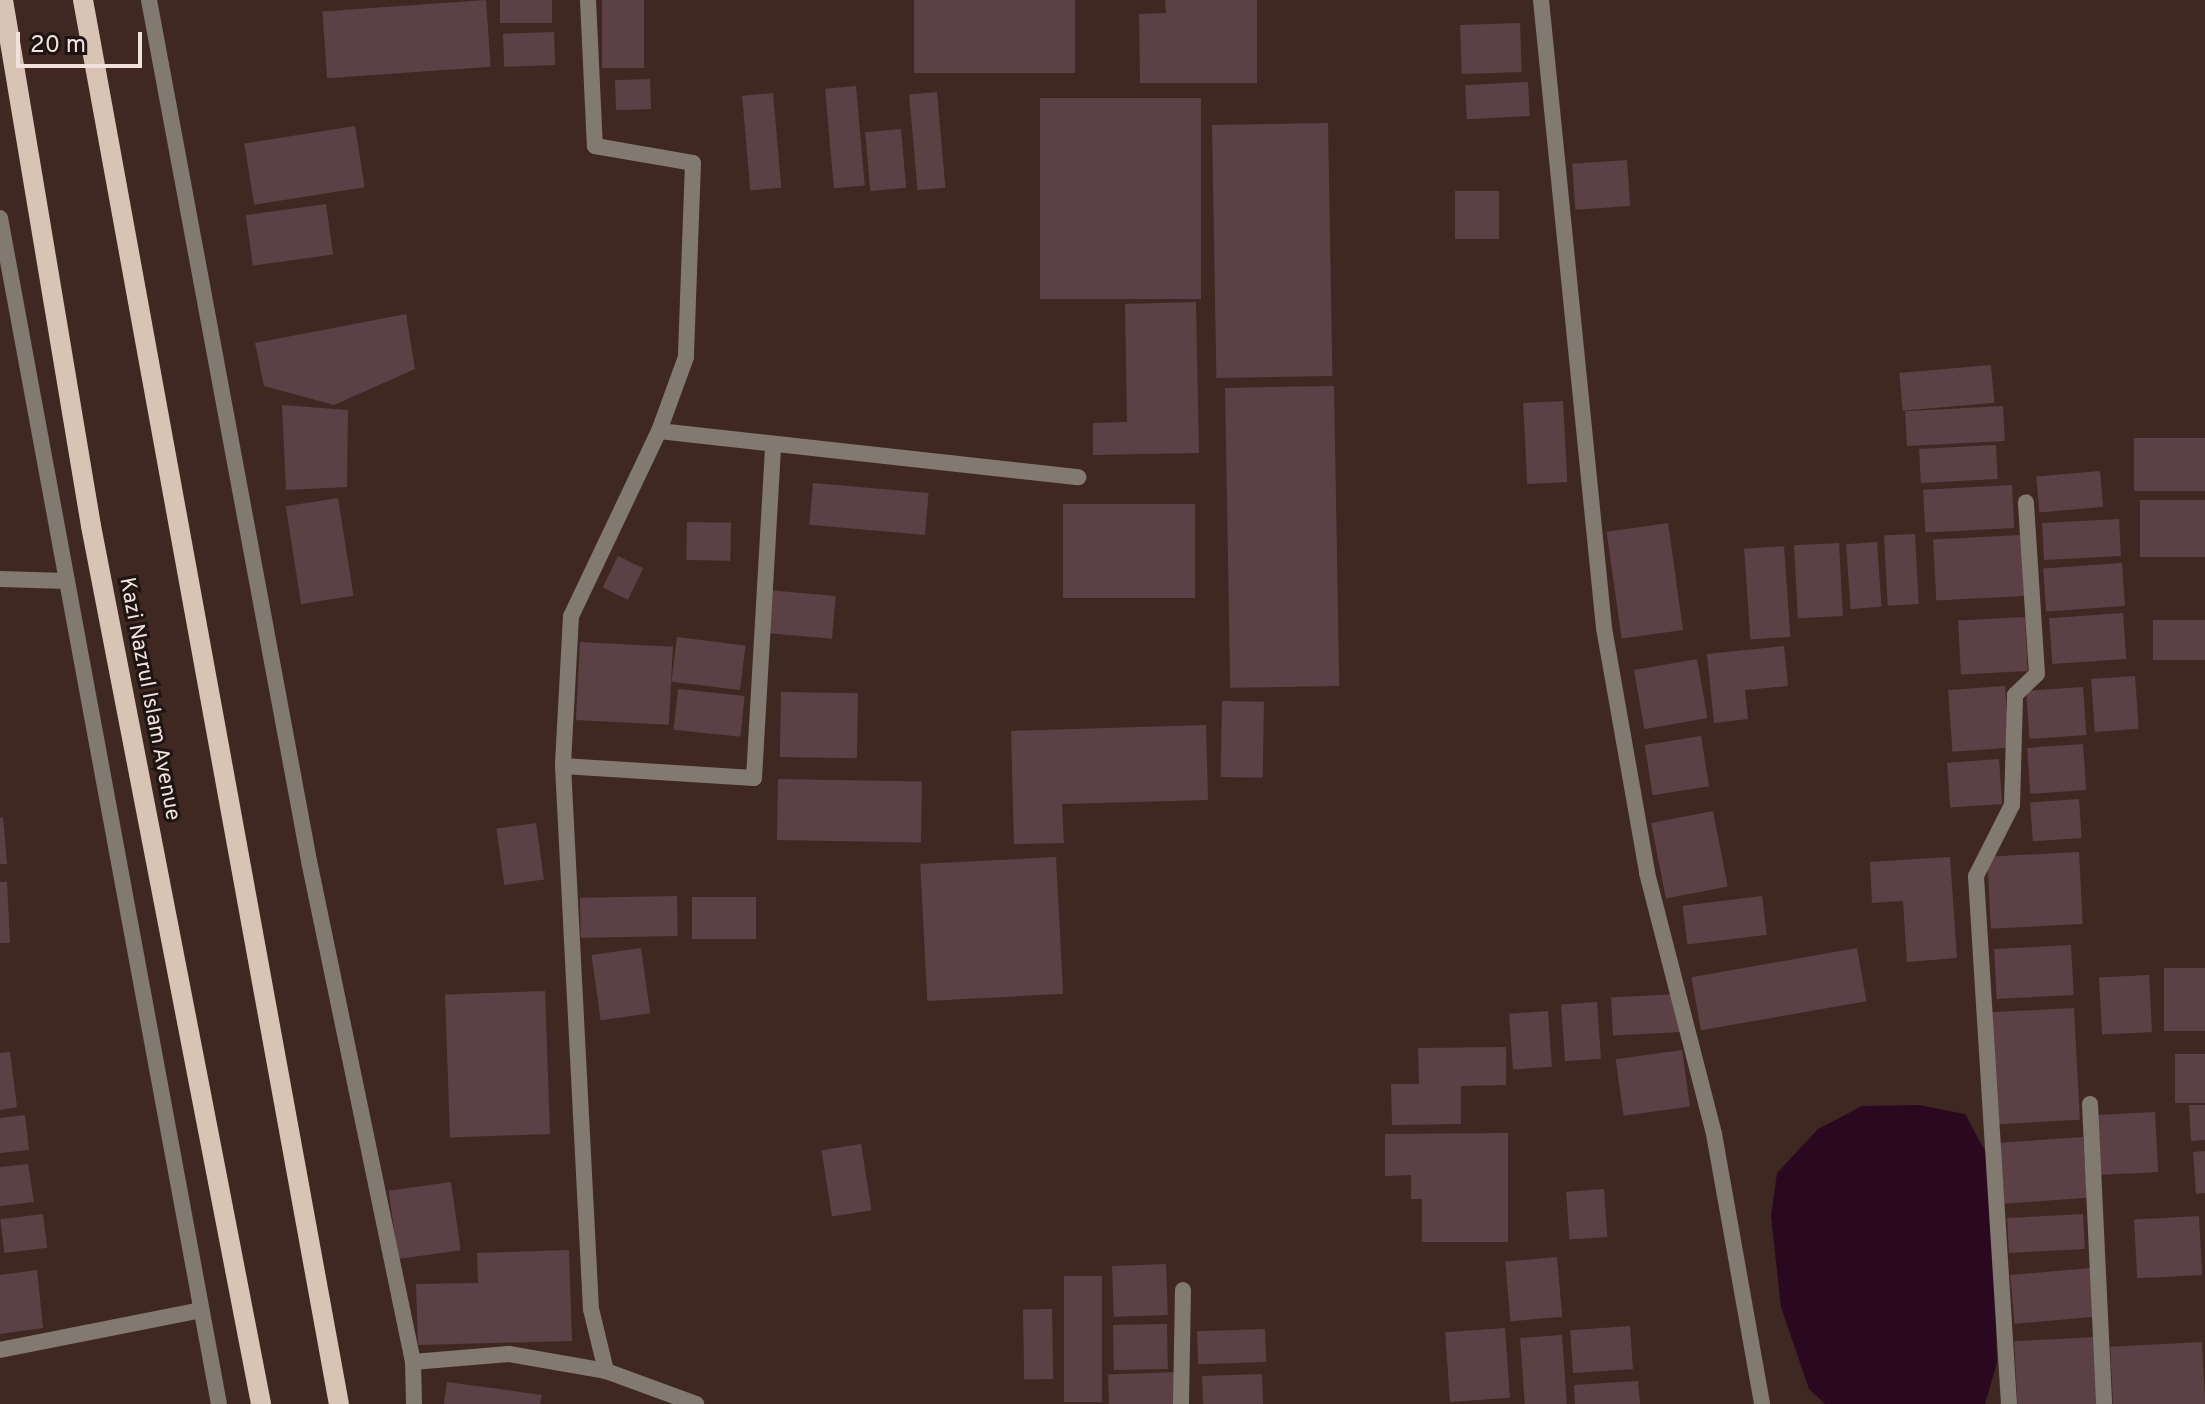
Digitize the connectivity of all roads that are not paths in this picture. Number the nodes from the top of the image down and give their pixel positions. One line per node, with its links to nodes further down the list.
1 (3, 0): 21 (main road, Kazi Nazrul Islam Avenue)
2 (83, 0): 22 (main road)
3 (149, 0): 18 (street)
4 (588, 0): 7 (street)
5 (1541, 0): 26 (street)
6 (0, 218): 12 (street)
7 (659, 431): 8 (street); 13 (street)
8 (773, 448): 9 (street); 13 (street)
9 (1078, 477)
10 (2026, 502): 27 (street)
11 (0, 579): 12 (street)
12 (67, 581): 16 (street)
13 (563, 766): 19 (street)
14 (2090, 1104): 28 (street)
15 (1183, 1290): 25 (street)
16 (197, 1311): 17 (street); 20 (street)
17 (0, 1350)
18 (413, 1362): 19 (street); 23 (street)
19 (606, 1371): 24 (street)
20 (219, 1404)
21 (261, 1404)
22 (339, 1404)
23 (414, 1404)
24 (696, 1404)
25 (1181, 1404)
26 (1762, 1404)
27 (2009, 1404)
28 (2104, 1404)

